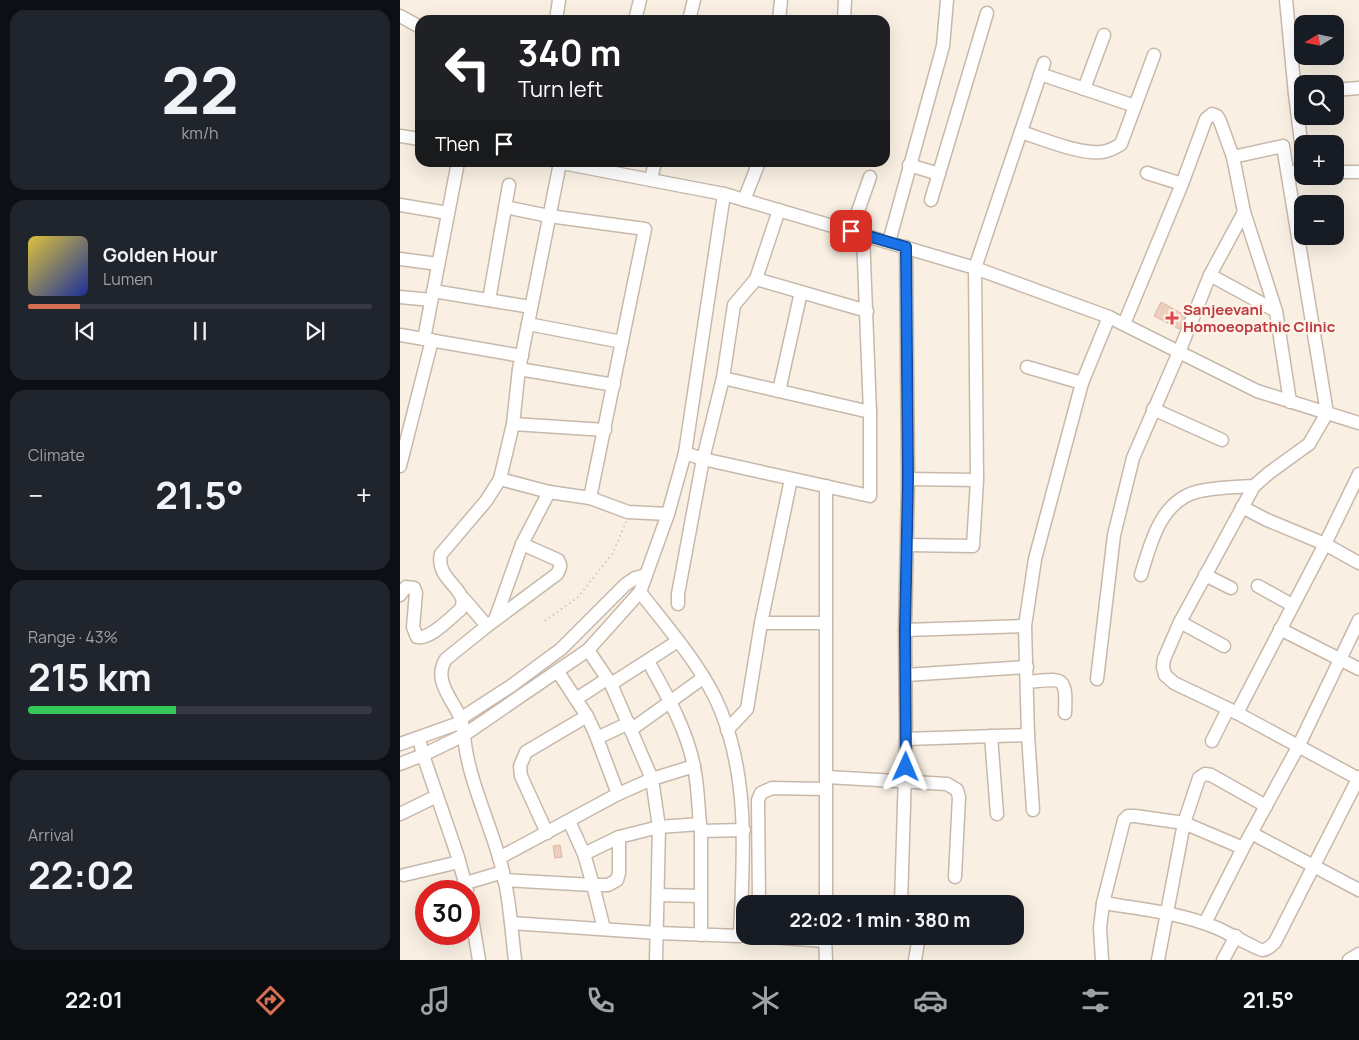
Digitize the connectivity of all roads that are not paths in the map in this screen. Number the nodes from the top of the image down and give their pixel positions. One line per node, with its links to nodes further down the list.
1 (559, 0): 9 (street)
2 (640, 0): 10 (street)
3 (694, 0): 11 (street)
4 (781, 0): 12 (street)
5 (845, 0): 13 (street)
6 (947, 0): 27 (street)
7 (1286, 0): 18 (street)
8 (987, 13): 38 (street)
9 (557, 15)
10 (636, 15)
11 (690, 15)
12 (780, 15)
13 (844, 15)
14 (400, 16): 15 (street)
15 (415, 24)
16 (1104, 35): 20 (street)
17 (1154, 55): 22 (street)
18 (1296, 75)
19 (1359, 88): 21 (street)
20 (1084, 89): 22 (street); 23 (street)
21 (1344, 89)
22 (1134, 106): 23 (street)
23 (1021, 132): 57 (street)
24 (400, 136): 25 (street)
25 (415, 138)
26 (1233, 157): 33 (street); 41 (street); 49 (street)
27 (909, 165): 38 (street); 53 (street)
28 (457, 167): 50 (street)
29 (558, 167): 51 (street)
30 (582, 167): 40 (street)
31 (654, 167): 40 (street)
32 (757, 167): 44 (street)
33 (1288, 172): 34 (street); 83 (street)
34 (1294, 172)
35 (1344, 172): 36 (street)
36 (1359, 172)
37 (1147, 173): 41 (street)
38 (939, 174): 45 (street)
39 (870, 177): 52 (street)
40 (651, 179): 43 (street)
41 (1182, 184): 69 (street)
42 (509, 185): 47 (street)
43 (724, 194): 44 (street); 88 (street)
44 (744, 200): 48 (street)
45 (931, 200)
46 (400, 205): 50 (street)
47 (505, 207): 51 (street); 63 (street)
48 (780, 210): 52 (street); 59 (street)
49 (1244, 212): 58 (street); 66 (street)
50 (448, 213): 56 (street)
51 (549, 216): 64 (street); 72 (street)
52 (857, 233): 53 (street); 65 (street)
53 (889, 242): 54 (street)
54 (906, 247): 57 (street); 94 (street)
55 (400, 259): 56 (street)
56 (438, 264): 61 (street)
57 (975, 268): 67 (street); 95 (street)
58 (1210, 275): 66 (street); 73 (street)
59 (756, 279): 60 (street); 76 (street)
60 (802, 292): 65 (street); 79 (street)
61 (432, 296): 62 (street); 63 (street); 71 (street)
62 (400, 297)
63 (489, 300): 64 (street)
64 (531, 307): 68 (street)
65 (867, 311): 82 (street)
66 (1276, 311): 80 (street)
67 (1109, 317): 69 (street); 77 (street)
68 (528, 324): 72 (street); 74 (street)
69 (1124, 324): 73 (street)
70 (400, 335): 71 (street)
71 (428, 339): 74 (street); 90 (street)
72 (622, 342): 78 (street)
73 (1179, 352): 80 (street); 81 (street)
74 (521, 362): 78 (street); 85 (street)
75 (1027, 367): 77 (street)
76 (722, 378): 79 (street); 89 (street)
77 (1082, 383): 122 (street)
78 (614, 385): 86 (street)
79 (779, 392): 82 (street)
80 (1290, 402): 83 (street)
81 (1153, 409): 87 (street); 136 (street)
82 (870, 412): 96 (street)
83 (1327, 413): 84 (street); 97 (street)
84 (1359, 423)
85 (513, 424): 86 (street); 92 (street)
86 (605, 430): 99 (street)
87 (1222, 440)
88 (685, 452): 89 (street); 101 (street)
89 (703, 459): 93 (street); 114 (street)
90 (400, 466)
91 (1359, 474): 103 (street)
92 (500, 479): 98 (street); 113 (street)
93 (791, 479): 96 (street); 120 (street)
94 (908, 479): 95 (street); 104 (street)
95 (977, 480): 104 (street)
96 (826, 486): 121 (street)
97 (1254, 486): 100 (street); 108 (street)
98 (549, 492): 99 (street); 102 (street)
99 (590, 498): 101 (street)
100 (1242, 507): 103 (street); 106 (street)
101 (668, 514): 107 (street)
102 (522, 544): 119 (street); 119 (street)
103 (1325, 544): 105 (street); 115 (street)
104 (907, 545): 124 (street)
105 (1359, 562)
106 (1205, 575): 110 (street); 118 (street)
107 (646, 576): 111 (street); 116 (street)
108 (1141, 576)
109 (1258, 586): 115 (street)
110 (1232, 588)
111 (640, 592): 116 (street); 125 (street)
112 (400, 595): 113 (street)
113 (464, 599): 119 (street)
114 (678, 604)
115 (1292, 605): 123 (street)
116 (609, 614): 127 (street); 133 (street)
117 (1359, 620): 128 (street)
118 (1180, 622): 126 (street); 142 (street)
119 (491, 623): 145 (street)
120 (761, 623): 121 (street); 147 (street)
121 (826, 623): 163 (street)
122 (1025, 626): 124 (street); 130 (street)
123 (1280, 629): 128 (street); 142 (street)
124 (905, 630): 134 (street)
125 (678, 642): 129 (street); 135 (street)
126 (1224, 646)
127 (588, 650): 132 (street); 137 (street)
128 (1340, 659): 131 (street); 156 (street)
129 (648, 661): 137 (street); 141 (street)
130 (1027, 667): 134 (street); 138 (street)
131 (1359, 669)
132 (558, 672): 133 (street); 140 (street)
133 (540, 674): 139 (street)
134 (906, 675): 153 (street)
135 (703, 678): 141 (street); 147 (street)
136 (1097, 679)
137 (609, 681): 140 (street); 146 (street)
138 (1028, 682): 143 (street); 149 (street)
139 (515, 691): 145 (street); 148 (street)
140 (576, 699): 144 (street)
141 (671, 703): 146 (street); 159 (street)
142 (1233, 711): 154 (street); 156 (street)
143 (1065, 713)
144 (587, 716): 152 (street); 175 (street)
145 (461, 720): 148 (street); 151 (street)
146 (630, 726): 152 (street); 161 (street)
147 (727, 730): 174 (street)
148 (464, 735): 157 (street); 180 (street)
149 (1028, 735): 150 (street); 167 (street)
150 (990, 736): 153 (street); 169 (street)
151 (419, 738): 155 (street); 157 (street)
152 (597, 738): 164 (street)
153 (906, 739): 162 (street)
154 (1212, 741)
155 (400, 744)
156 (1298, 747): 160 (street); 166 (street)
157 (423, 755): 158 (street); 165 (street)
158 (400, 764)
159 (694, 766): 161 (street); 173 (street)
160 (1359, 778): 182 (street)
161 (652, 779): 164 (street); 172 (street)
162 (906, 781): 163 (street); 185 (street); 189 (street)
163 (826, 783): 193 (street); 194 (street)
164 (618, 794): 170 (street)
165 (437, 796): 168 (street); 181 (street)
166 (1266, 806): 171 (street); 176 (street)
167 (1033, 810)
168 (400, 814)
169 (997, 814)
170 (569, 821): 175 (street); 179 (street)
171 (1184, 823): 178 (street); 198 (street); 199 (street)
172 (659, 827): 173 (street); 177 (street); 191 (street)
173 (700, 828): 174 (street); 197 (street)
174 (744, 830): 192 (street)
175 (547, 833): 180 (street)
176 (1251, 834): 178 (street); 182 (street)
177 (619, 837): 179 (street); 188 (street)
178 (1243, 848): 201 (street)
179 (584, 854): 188 (street)
180 (499, 858): 184 (street)
181 (459, 862): 183 (street); 186 (street)
182 (1314, 866): 190 (street); 210 (street)
183 (404, 875)
184 (503, 876): 187 (street); 188 (street); 200 (street)
185 (955, 877)
186 (464, 880)
187 (480, 883)
188 (593, 885): 202 (street)
189 (901, 886): 195 (street); 196 (street)
190 (1359, 890)
191 (658, 895): 197 (street); 203 (street)
192 (746, 895)
193 (759, 895)
194 (826, 895)
195 (900, 895)
196 (906, 895)
197 (701, 896): 204 (street)
198 (1103, 903): 199 (street); 216 (street)
199 (1167, 913): 201 (street); 217 (street)
200 (511, 923): 202 (street); 212 (street)
201 (1205, 923): 206 (street)
202 (604, 929): 203 (street)
203 (658, 933): 204 (street); 213 (street)
204 (702, 935): 205 (street)
205 (736, 936)
206 (1236, 936): 210 (street); 218 (street)
207 (477, 945): 211 (street)
208 (825, 945): 214 (street)
209 (918, 945): 215 (street)
210 (1264, 955)
211 (480, 960)
212 (515, 960)
213 (656, 960)
214 (826, 960)
215 (915, 960)
216 (1102, 960)
217 (1158, 960)
218 (1223, 960)

